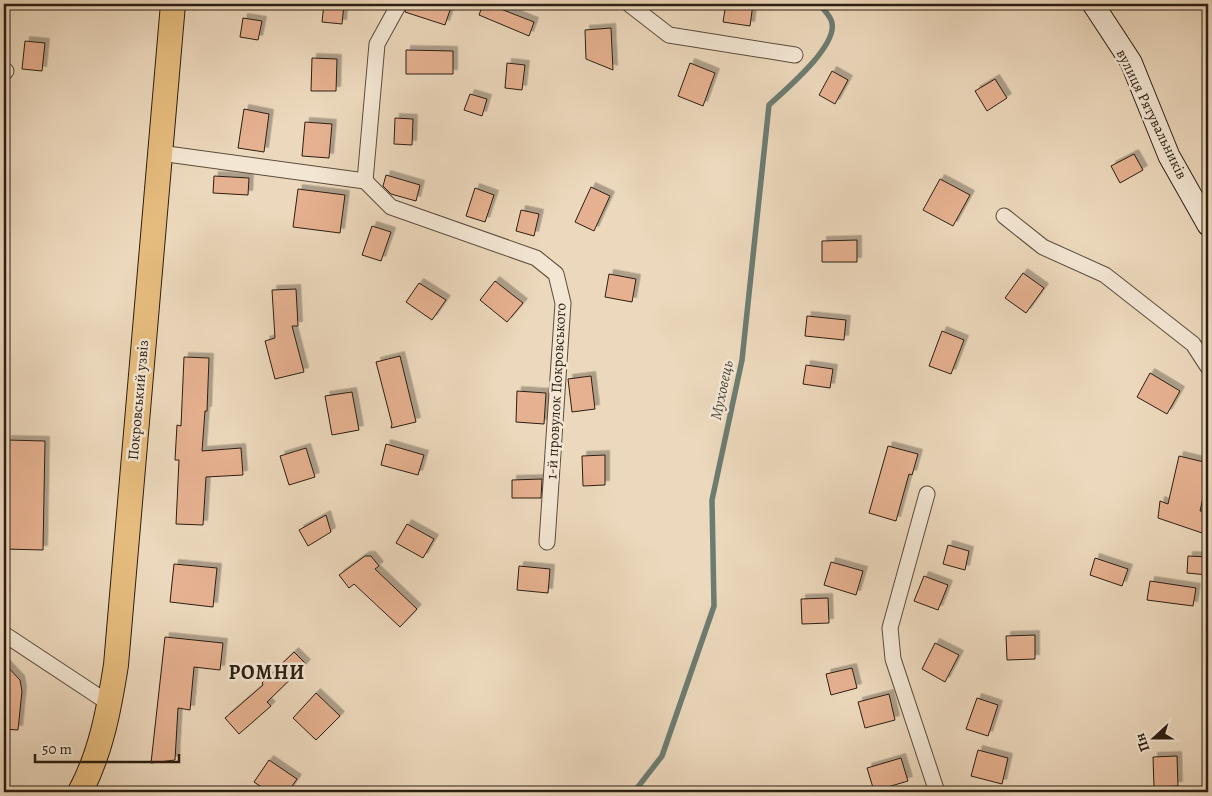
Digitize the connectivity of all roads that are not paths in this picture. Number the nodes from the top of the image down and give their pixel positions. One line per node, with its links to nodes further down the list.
1 (173, 4): 6 (main road, Покровський узвіз)
2 (398, 4): 7 (street)
3 (629, 4): 5 (street)
4 (1094, 4): 9 (main road, вулиця Рятувальників)
5 (795, 55)
6 (160, 153): 7 (street); 14 (main road, Покровський узвіз)
7 (365, 181): 12 (street, 1-й провулок Покровського)
8 (1004, 216): 10 (street)
9 (1207, 219)
10 (1208, 367)
11 (927, 494): 16 (street)
12 (547, 542)
13 (4, 634): 14 (street)
14 (110, 704): 15 (main road, Покровський узвіз)
15 (80, 792)
16 (937, 792)

